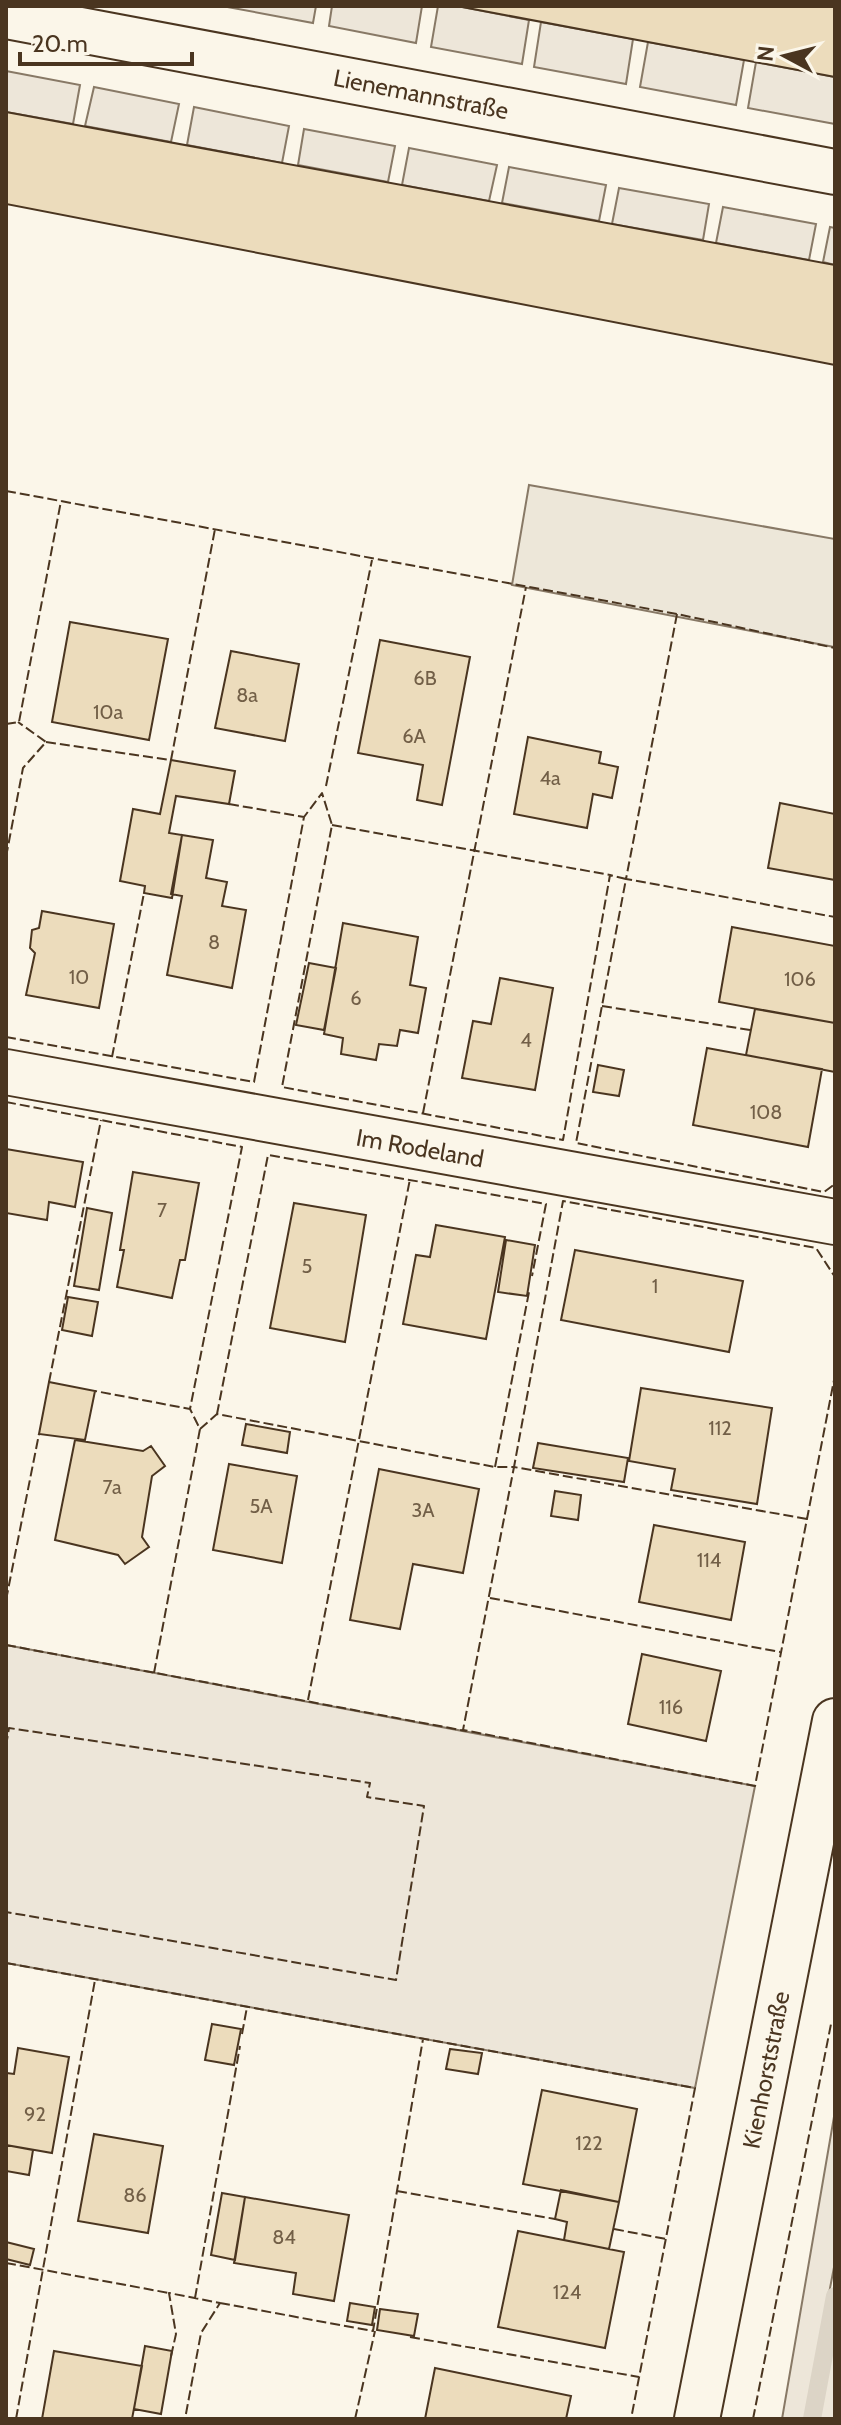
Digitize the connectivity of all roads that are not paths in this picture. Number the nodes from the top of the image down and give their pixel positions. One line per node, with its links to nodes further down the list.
1 (6, 16): 2 (street, Lienemannstraße)
2 (835, 172)
3 (6, 1072): 4 (street, Im Rodeland)
4 (835, 1222)
5 (835, 1721): 6 (street, Kienhorststraße)
6 (697, 2419)

